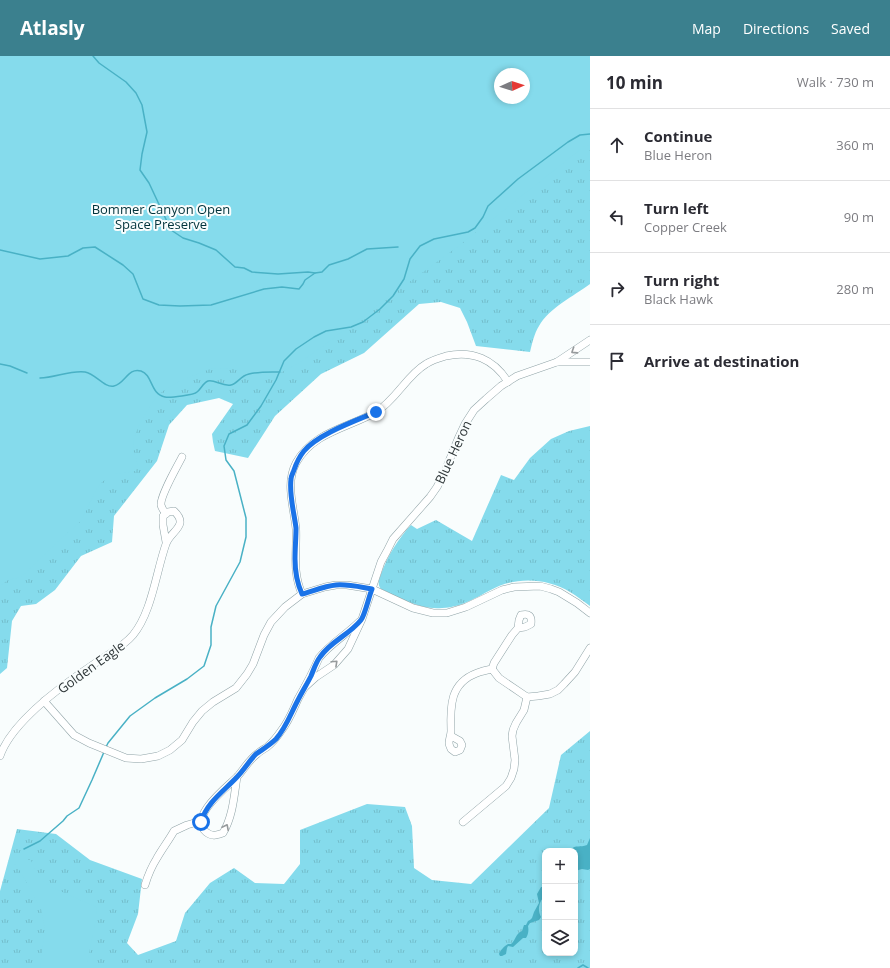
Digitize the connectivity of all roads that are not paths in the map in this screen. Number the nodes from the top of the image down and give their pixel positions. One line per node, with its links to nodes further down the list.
1 (590, 340): 2 (street, Blue Heron, one-way to 2)
2 (557, 362): 3 (street, Blue Heron); 4 (street, Blue Heron)
3 (590, 362)
4 (508, 382): 8 (street, Blue Heron); 9 (street)
5 (182, 457): 6 (street)
6 (166, 514): 7 (street, Golden Eagle); 7 (street, Golden Eagle)
7 (166, 542): 17 (street, Golden Eagle)
8 (372, 589): 9 (street); 10 (street); 11 (street, Blue Heron)
9 (302, 594): 17 (street)
10 (590, 613)
11 (362, 619): 15 (street, Blue Heron); 15 (street, Blue Heron, one-way to 11)
12 (518, 628): 14 (street)
13 (590, 648): 16 (street)
14 (492, 669): 16 (street); 18 (street)
15 (305, 687): 20 (street, Blue Heron)
16 (527, 697): 22 (street)
17 (44, 701): 19 (street, Golden Eagle)
18 (451, 736)
19 (0, 756)
20 (237, 777): 21 (street, Blue Heron); 21 (street, Blue Heron, one-way to 20)
21 (201, 822): 23 (street)
22 (463, 822)
23 (145, 884)

